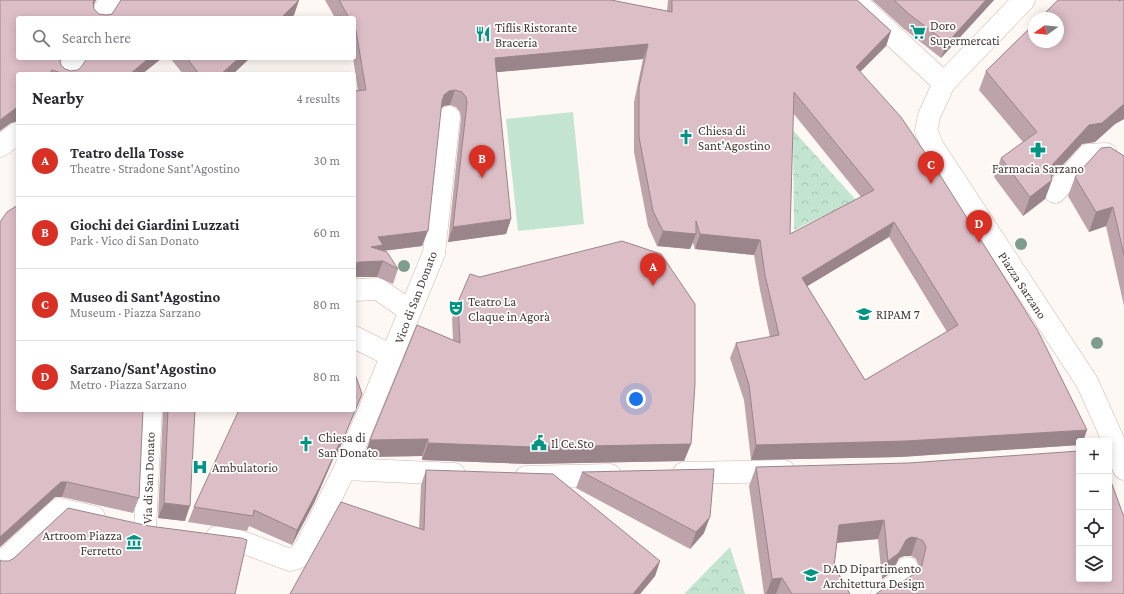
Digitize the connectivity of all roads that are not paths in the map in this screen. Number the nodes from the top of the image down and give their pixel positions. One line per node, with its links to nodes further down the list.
1 (110, 0): 4 (street)
2 (854, 0): 7 (street)
3 (1024, 0): 7 (street, Piazza Sarzano)
4 (101, 16)
5 (75, 60): 6 (street)
6 (67, 72)
7 (944, 83): 18 (street, Piazza Sarzano)
8 (448, 116): 14 (street, Vico di San Donato)
9 (16, 134): 10 (street)
10 (0, 146)
11 (1106, 154): 12 (street)
12 (1055, 192)
13 (356, 290): 14 (street)
14 (410, 312): 16 (street, Vico di San Donato)
15 (356, 338): 16 (street)
16 (392, 356): 20 (street, Vico di San Donato)
17 (151, 412): 28 (street, Via di San Donato)
18 (1109, 438)
19 (1112, 445): 21 (street, Piazza Sarzano)
20 (345, 469): 25 (street); 27 (street)
21 (1124, 469)
22 (806, 471): 24 (street)
23 (629, 474): 26 (street)
24 (668, 474)
25 (472, 475)
26 (503, 476)
27 (194, 534)
28 (0, 564)
29 (907, 568): 30 (street)
30 (882, 594)

